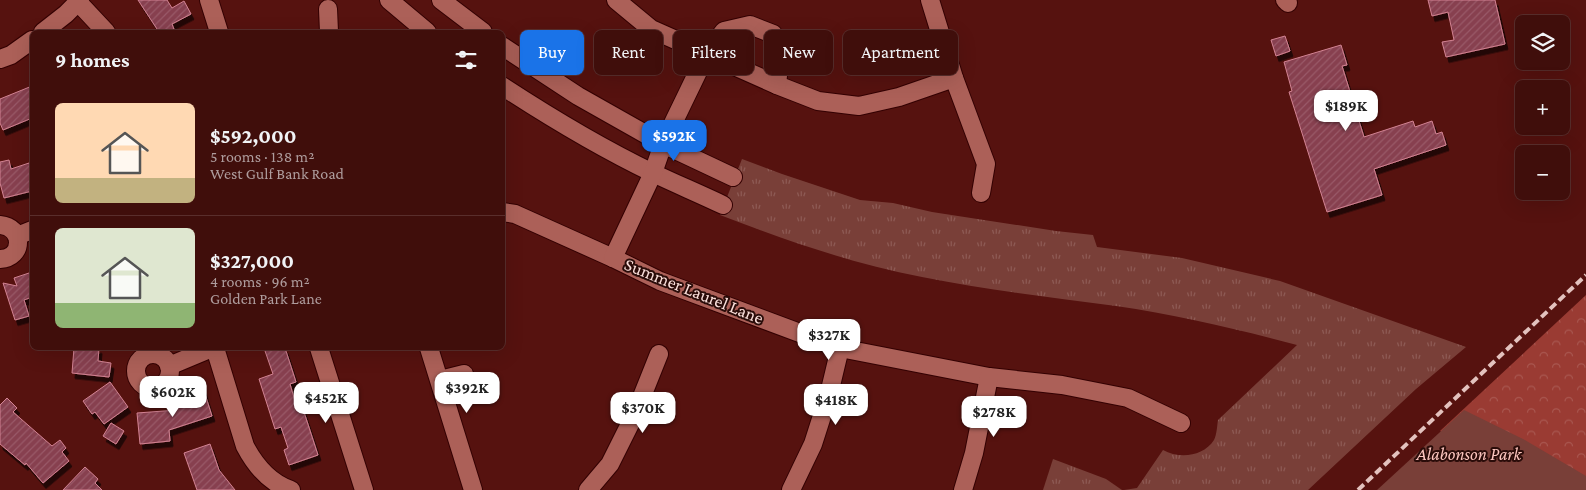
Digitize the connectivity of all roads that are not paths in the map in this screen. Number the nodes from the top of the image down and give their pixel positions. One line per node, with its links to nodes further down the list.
1 (209, 0): 10 (street)
2 (389, 0): 12 (street)
3 (441, 0): 13 (street)
4 (616, 0): 15 (street)
5 (930, 0): 21 (street)
6 (79, 1): 8 (street); 9 (street)
7 (328, 10): 11 (street)
8 (45, 30)
9 (104, 30)
10 (218, 30)
11 (329, 30)
12 (426, 30)
13 (480, 30)
14 (728, 30): 22 (street)
15 (673, 38)
16 (30, 41): 18 (street)
17 (505, 48): 24 (street)
18 (0, 59)
19 (754, 74): 22 (street)
20 (697, 75): 24 (street)
21 (954, 78): 22 (street); 27 (street)
22 (777, 85)
23 (505, 88): 25 (street)
24 (663, 144): 25 (street); 26 (street)
25 (653, 173): 28 (street); 32 (street)
26 (733, 177)
27 (981, 193)
28 (723, 204)
29 (505, 212): 32 (street, Summer Laurel Lane)
30 (0, 225): 31 (street)
31 (25, 233): 33 (street)
32 (613, 258): 34 (street, Summer Laurel Lane)
33 (0, 259)
34 (840, 348): 42 (street, Summer Laurel Lane); 49 (street)
35 (209, 350): 40 (street)
36 (215, 350): 45 (street)
37 (320, 350): 46 (street)
38 (430, 350): 43 (street)
39 (659, 354): 48 (street)
40 (169, 366)
41 (464, 374): 43 (street)
42 (989, 377): 44 (street, Summer Laurel Lane); 50 (street)
43 (440, 380): 47 (street)
44 (1181, 423)
45 (291, 490)
46 (364, 490)
47 (473, 490)
48 (588, 490)
49 (791, 490)
50 (963, 490)

